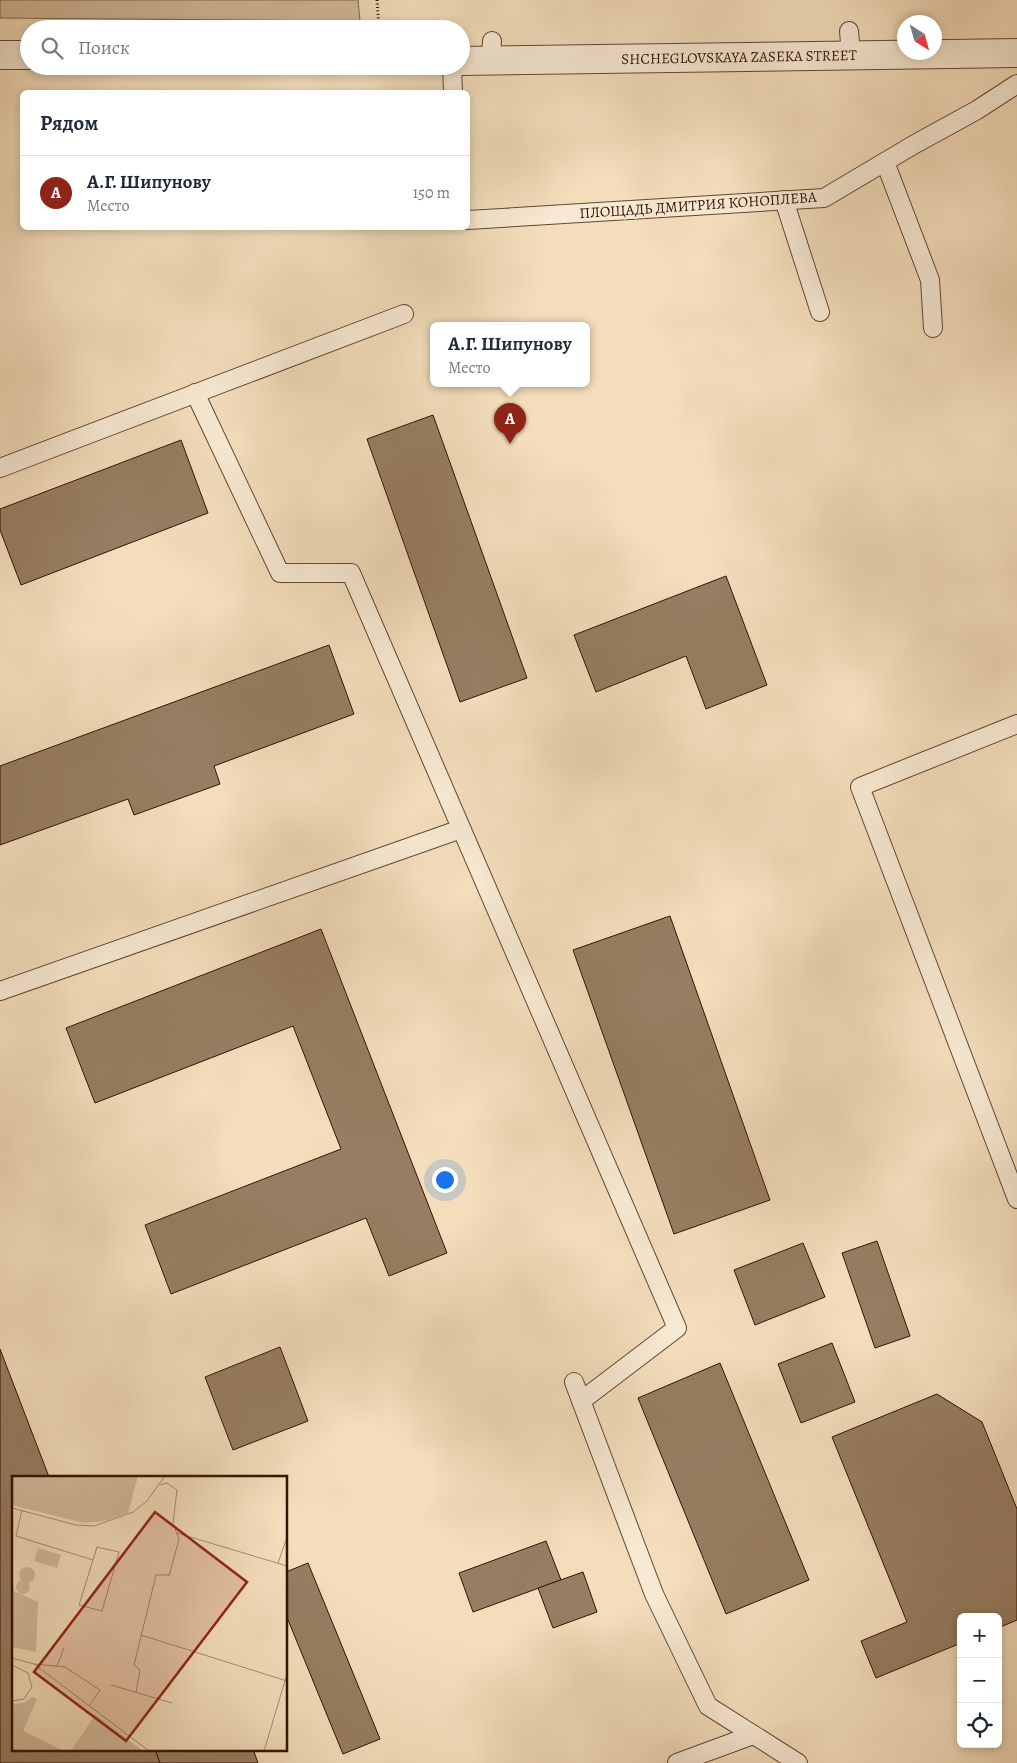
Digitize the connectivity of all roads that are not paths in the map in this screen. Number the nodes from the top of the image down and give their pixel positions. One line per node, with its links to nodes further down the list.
1 (1017, 53): 4 (street, SHCHEGLOVSKAYA ZASEKA STREET)
2 (0, 55): 3 (street)
3 (20, 55)
4 (470, 58)
5 (452, 75): 7 (lane)
6 (1017, 84): 8 (lane, ПЛОЩАДЬ ДМИТРИЯ КОНОПЛЕВА)
7 (453, 90)
8 (885, 162): 9 (lane, ПЛОЩАДЬ ДМИТРИЯ КОНОПЛЕВА); 13 (lane)
9 (784, 200): 10 (lane, ПЛОЩАДЬ ДМИТРИЯ КОНОПЛЕВА); 11 (lane)
10 (470, 220)
11 (820, 312)
12 (404, 314): 14 (lane)
13 (933, 328)
14 (195, 393): 15 (lane); 17 (lane)
15 (0, 468)
16 (1017, 724): 19 (lane)
17 (461, 829): 18 (lane); 21 (lane)
18 (0, 992)
19 (1017, 1199)
20 (574, 1382): 21 (lane)
21 (581, 1401): 22 (lane)
22 (753, 1735): 23 (lane); 24 (lane)
23 (677, 1763)
24 (798, 1763)

